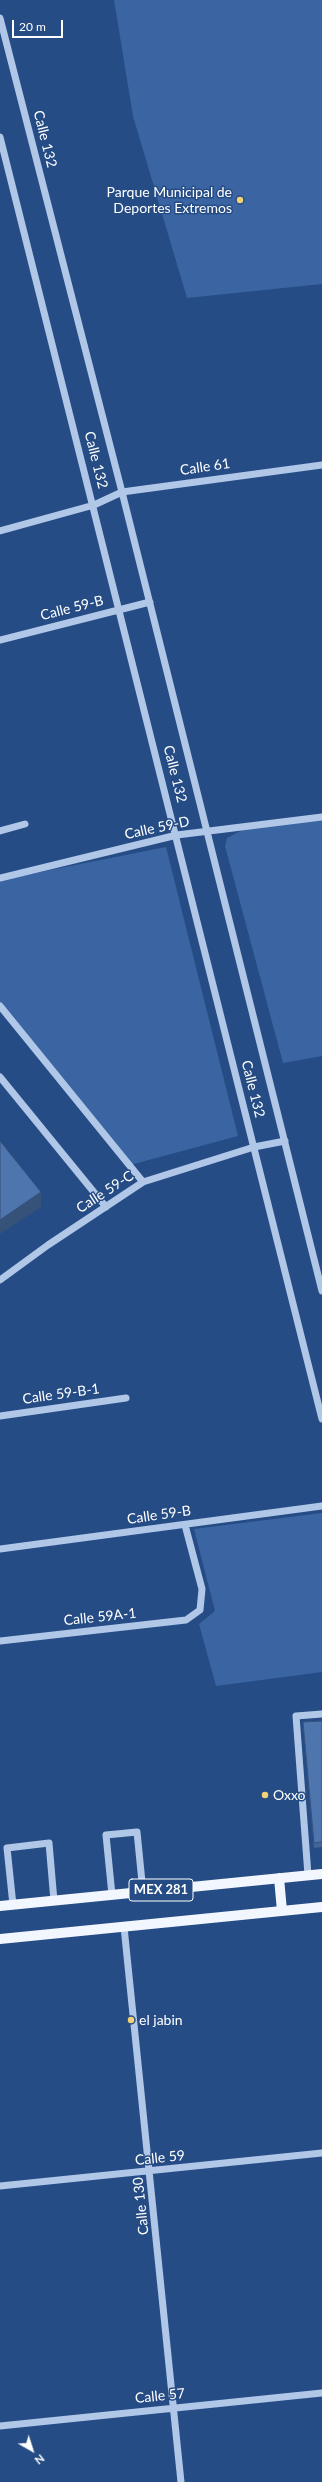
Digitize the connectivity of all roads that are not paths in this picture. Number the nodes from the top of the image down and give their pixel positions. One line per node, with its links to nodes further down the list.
1 (0, 18): 4 (street, Calle 132)
2 (0, 137): 5 (street, Calle 132)
3 (322, 465): 4 (street, Calle 61)
4 (122, 492): 5 (street, Calle 61); 7 (street, Calle 132)
5 (94, 505): 6 (street); 8 (street, Calle 132)
6 (0, 531)
7 (150, 602): 8 (street, Calle 59-B); 13 (street, Calle 132)
8 (120, 609): 9 (street, Calle 59-B); 14 (street, Calle 132)
9 (0, 640)
10 (322, 817): 13 (street, Calle 59-D)
11 (25, 824): 12 (street)
12 (0, 831)
13 (207, 832): 14 (street, Calle 59-D); 18 (street, Calle 132)
14 (177, 835): 15 (street, Calle 59-D); 19 (street, Calle 132)
15 (0, 878)
16 (0, 1006): 20 (street)
17 (0, 1077): 21 (street)
18 (285, 1141): 19 (street, Calle 59-C); 23 (street, Calle 132)
19 (254, 1147): 20 (street, Calle 59-C); 26 (street, Calle 132)
20 (143, 1182): 21 (street, Calle 59-C)
21 (106, 1206): 22 (street, Calle 59-C)
22 (0, 1280)
23 (322, 1290)
24 (126, 1398): 25 (street, Calle 59-B-1)
25 (0, 1416)
26 (322, 1419)
27 (322, 1506): 28 (street, Calle 59-B)
28 (185, 1525): 29 (street, Calle 59-B); 30 (street, Calle 59A-1)
29 (0, 1549)
30 (0, 1641)
31 (322, 1714): 33 (street)
32 (322, 1874): 33 (main road, MEX 281)
33 (308, 1875): 34 (main road, MEX 281)
34 (278, 1878): 35 (main road, MEX 281); 41 (main road)
35 (143, 1892): 36 (main road, MEX 281); 36 (street)
36 (112, 1895): 37 (main road, MEX 281)
37 (54, 1901): 38 (main road, MEX 281); 38 (street)
38 (13, 1905): 39 (main road, MEX 281)
39 (0, 1906)
40 (322, 1907): 41 (main road, MEX 281)
41 (282, 1911): 42 (main road, MEX 281)
42 (124, 1927): 43 (main road, MEX 281); 45 (street, Calle 130)
43 (0, 1938)
44 (322, 2153): 45 (street, Calle 59)
45 (150, 2172): 46 (street, Calle 59); 48 (street, Calle 130)
46 (0, 2186)
47 (322, 2393): 48 (street, Calle 57)
48 (175, 2408): 49 (street, Calle 57); 50 (street, Calle 130)
49 (0, 2426)
50 (181, 2482)

